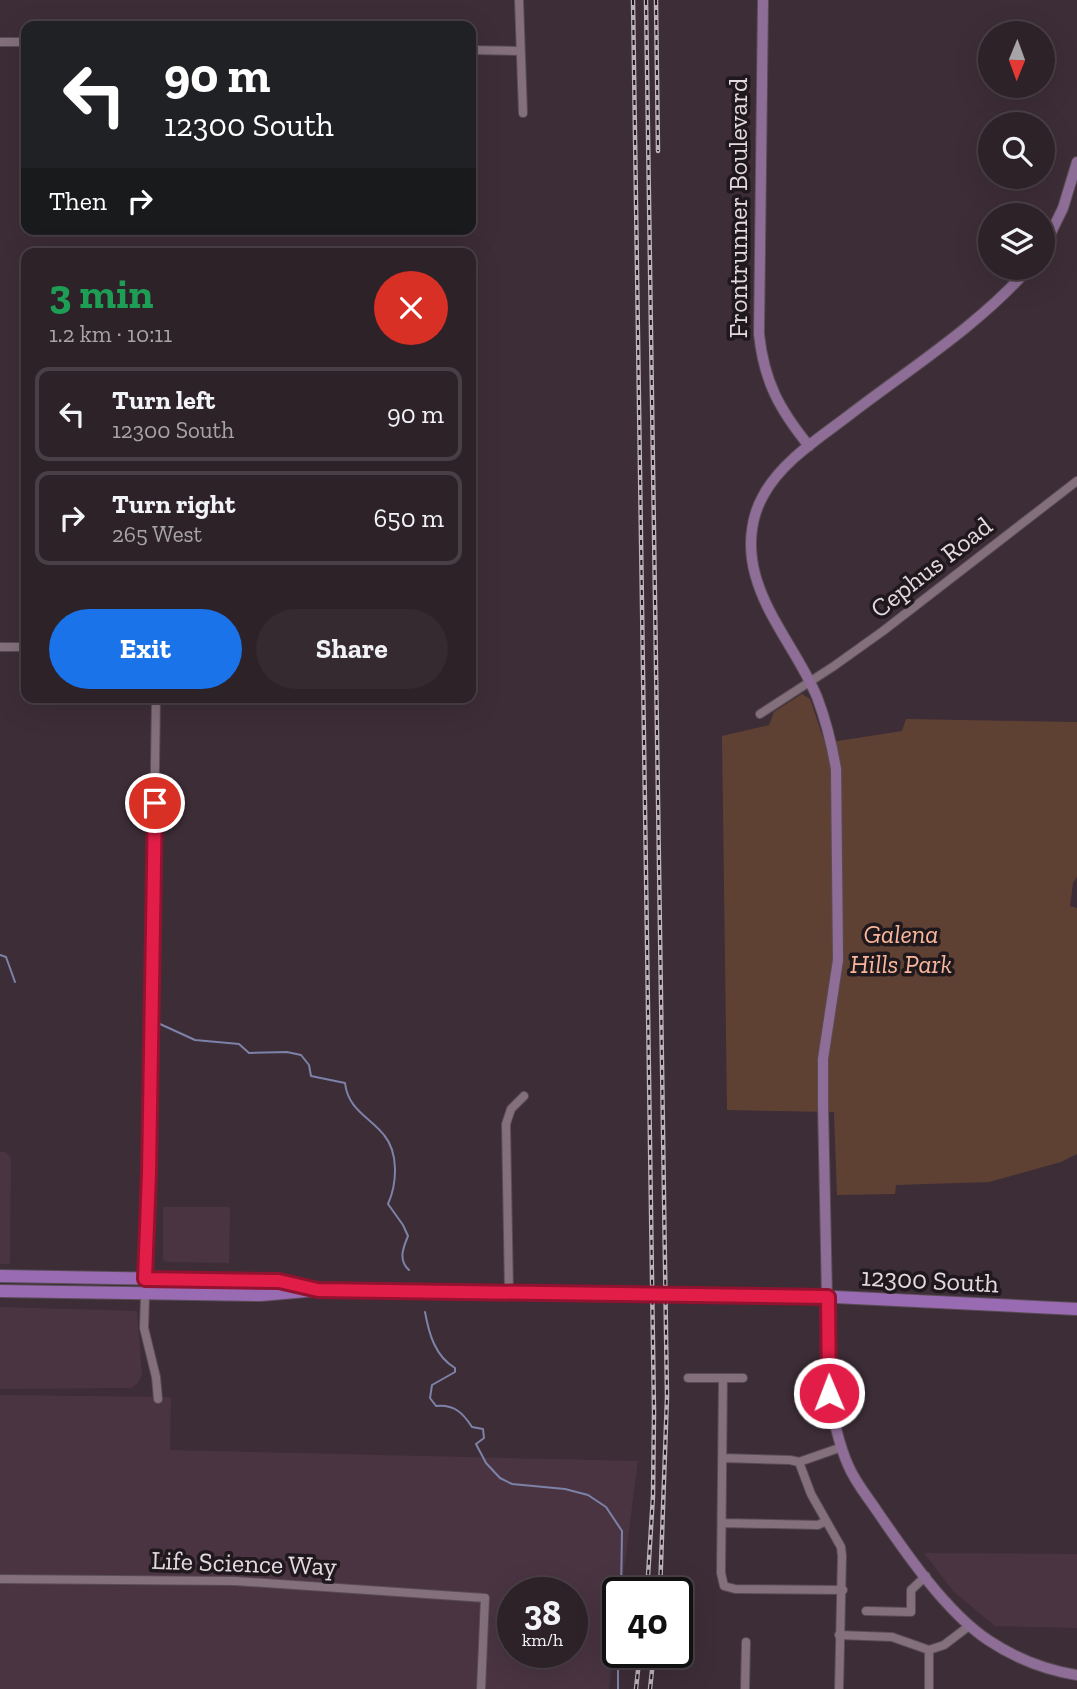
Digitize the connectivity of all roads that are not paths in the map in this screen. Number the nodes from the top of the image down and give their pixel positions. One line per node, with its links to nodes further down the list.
1 (519, 0): 6 (street)
2 (763, 0): 11 (street, Frontrunner Boulevard)
3 (0, 42): 4 (street)
4 (21, 42)
5 (476, 50): 6 (street)
6 (520, 51): 7 (street)
7 (523, 113)
8 (1077, 162): 9 (street)
9 (1055, 224)
10 (1018, 280): 11 (street)
11 (808, 446): 15 (street)
12 (1077, 481): 15 (street, Cephus Road)
13 (0, 647): 14 (street)
14 (21, 647)
15 (809, 682): 17 (street, Cephus Road); 25 (street)
16 (156, 703): 20 (street)
17 (760, 714)
18 (524, 1096): 24 (street)
19 (0, 1276): 20 (main road, 12300 South)
20 (145, 1279): 21 (main road, 12300 South); 23 (street)
21 (318, 1290): 23 (main road, 12300 South); 24 (main road, 12300 South)
22 (0, 1291): 23 (main road, 12300 South)
23 (145, 1293): 30 (street)
24 (509, 1293): 25 (main road, 12300 South)
25 (828, 1297): 26 (main road, 12300 South); 31 (street)
26 (1077, 1309)
27 (688, 1378): 28 (street)
28 (723, 1378): 29 (street); 32 (street)
29 (743, 1378)
30 (158, 1399)
31 (842, 1447): 33 (street); 36 (street)
32 (723, 1458): 33 (street); 35 (street)
33 (799, 1462): 34 (street)
34 (827, 1521): 35 (street); 38 (street)
35 (722, 1523): 38 (street)
36 (926, 1576): 39 (street); 40 (street)
37 (0, 1579): 45 (street, Life Science Way)
38 (843, 1590): 41 (street)
39 (866, 1611)
40 (969, 1626): 43 (street); 44 (street)
41 (839, 1635): 43 (street); 47 (street)
42 (746, 1642): 46 (street)
43 (929, 1650): 48 (street)
44 (1077, 1675)
45 (481, 1689)
46 (745, 1689)
47 (839, 1689)
48 (929, 1689)

